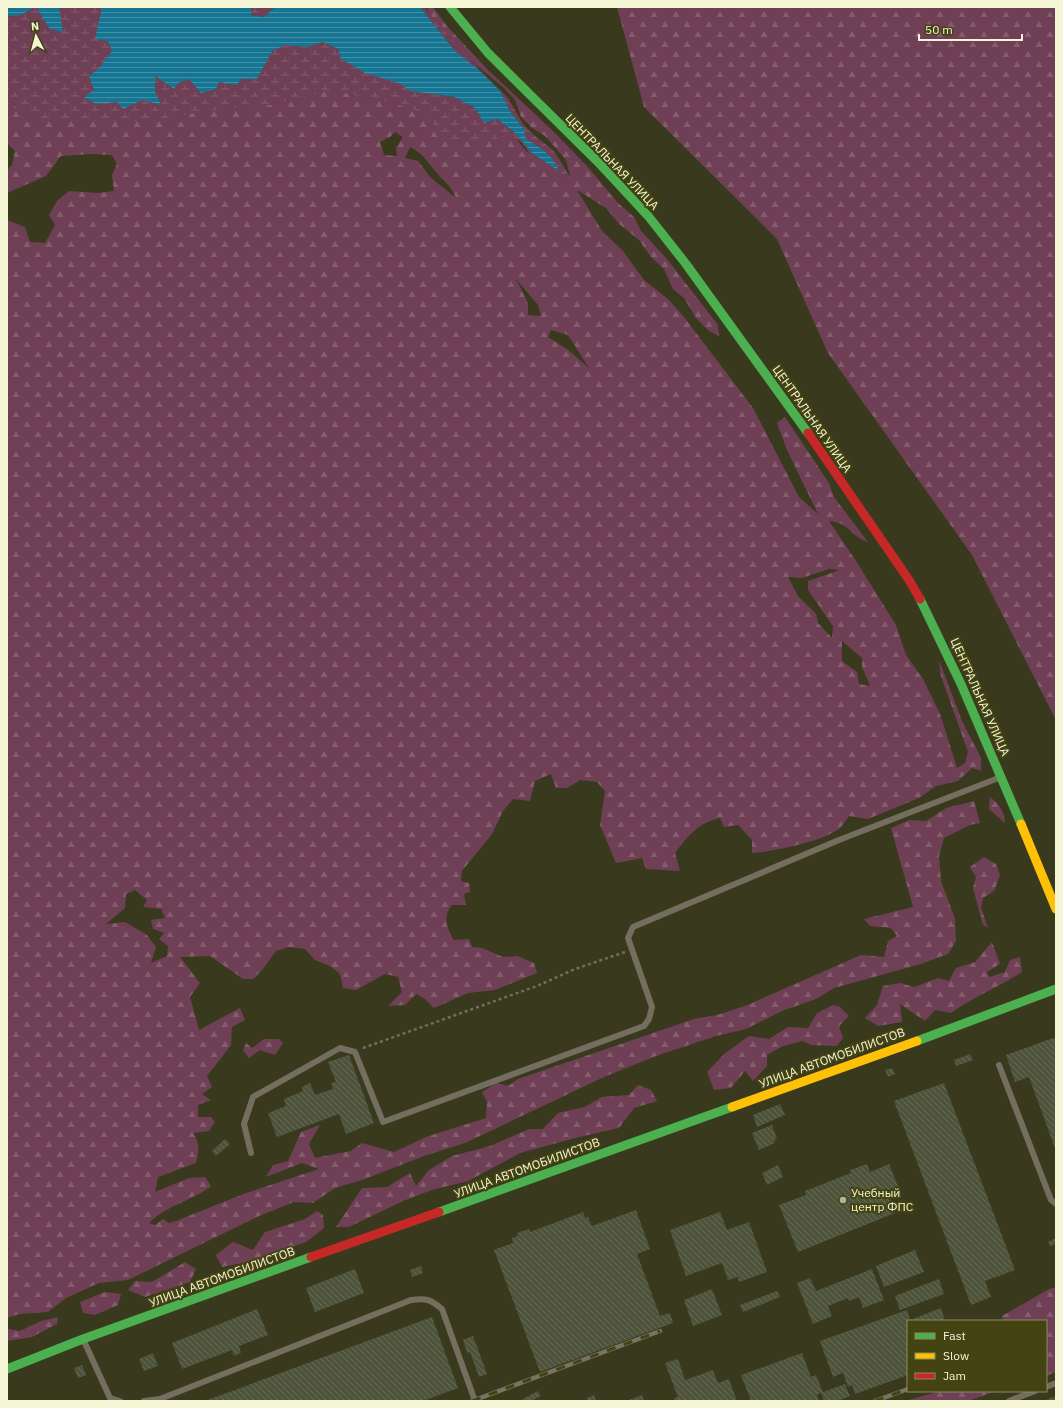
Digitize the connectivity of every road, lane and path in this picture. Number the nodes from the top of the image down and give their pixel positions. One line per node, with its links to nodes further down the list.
1 (450, 7): 2 (street, ЦЕНТРАЛЬНАЯ УЛИЦА)
2 (1002, 777): 3 (street, ЦЕНТРАЛЬНАЯ УЛИЦА); 4 (lane)
3 (1056, 909)
4 (631, 950): 6 (path); 6 (lane)
5 (1056, 989): 10 (street, УЛИЦА АВТОМОБИЛИСТОВ)
6 (355, 1052): 8 (lane)
7 (999, 1065): 9 (lane)
8 (252, 1153)
9 (1056, 1204)
10 (84, 1339): 11 (street, УЛИЦА АВТОМОБИЛИСТОВ); 13 (lane)
11 (7, 1369)
12 (1033, 1392): 16 (lane)
13 (120, 1401)
14 (144, 1401): 15 (lane)
15 (475, 1401)
16 (1009, 1401)

